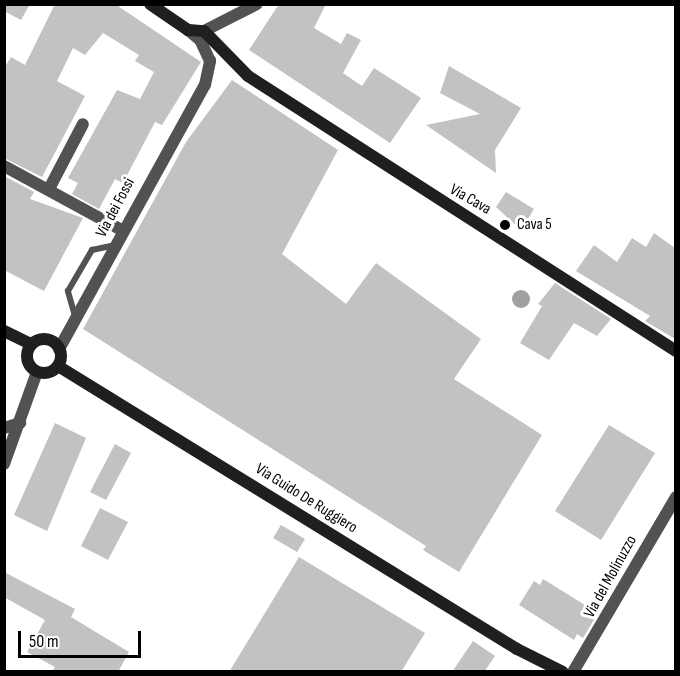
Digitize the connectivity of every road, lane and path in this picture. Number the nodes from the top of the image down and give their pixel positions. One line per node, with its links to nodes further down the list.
1 (150, 4): 3 (street)
2 (256, 5): 4 (street)
3 (188, 30): 4 (street); 8 (street, Via dei Fossi)
4 (204, 31): 14 (street, Via Cava)
5 (83, 124): 7 (street)
6 (4, 166): 7 (street)
7 (49, 189): 8 (street)
8 (123, 231): 9 (street, Via dei Fossi)
9 (116, 245): 10 (street, Via dei Fossi); 10 (lane)
10 (76, 320): 13 (street, Via dei Fossi)
11 (4, 331): 12 (street)
12 (31, 344): 13 (street); 16 (street)
13 (60, 349): 15 (street)
14 (675, 351)
15 (58, 366): 16 (street); 21 (street, Via Guido De Ruggiero)
16 (37, 372): 17 (street)
17 (20, 423): 18 (street); 19 (street)
18 (4, 428)
19 (4, 464)
20 (675, 497): 24 (street, Via del Molinuzzo)
21 (538, 660): 22 (street, Via Guido De Ruggiero); 23 (street, Via Guido De Ruggiero)
22 (548, 672)
23 (563, 672)
24 (573, 672)

